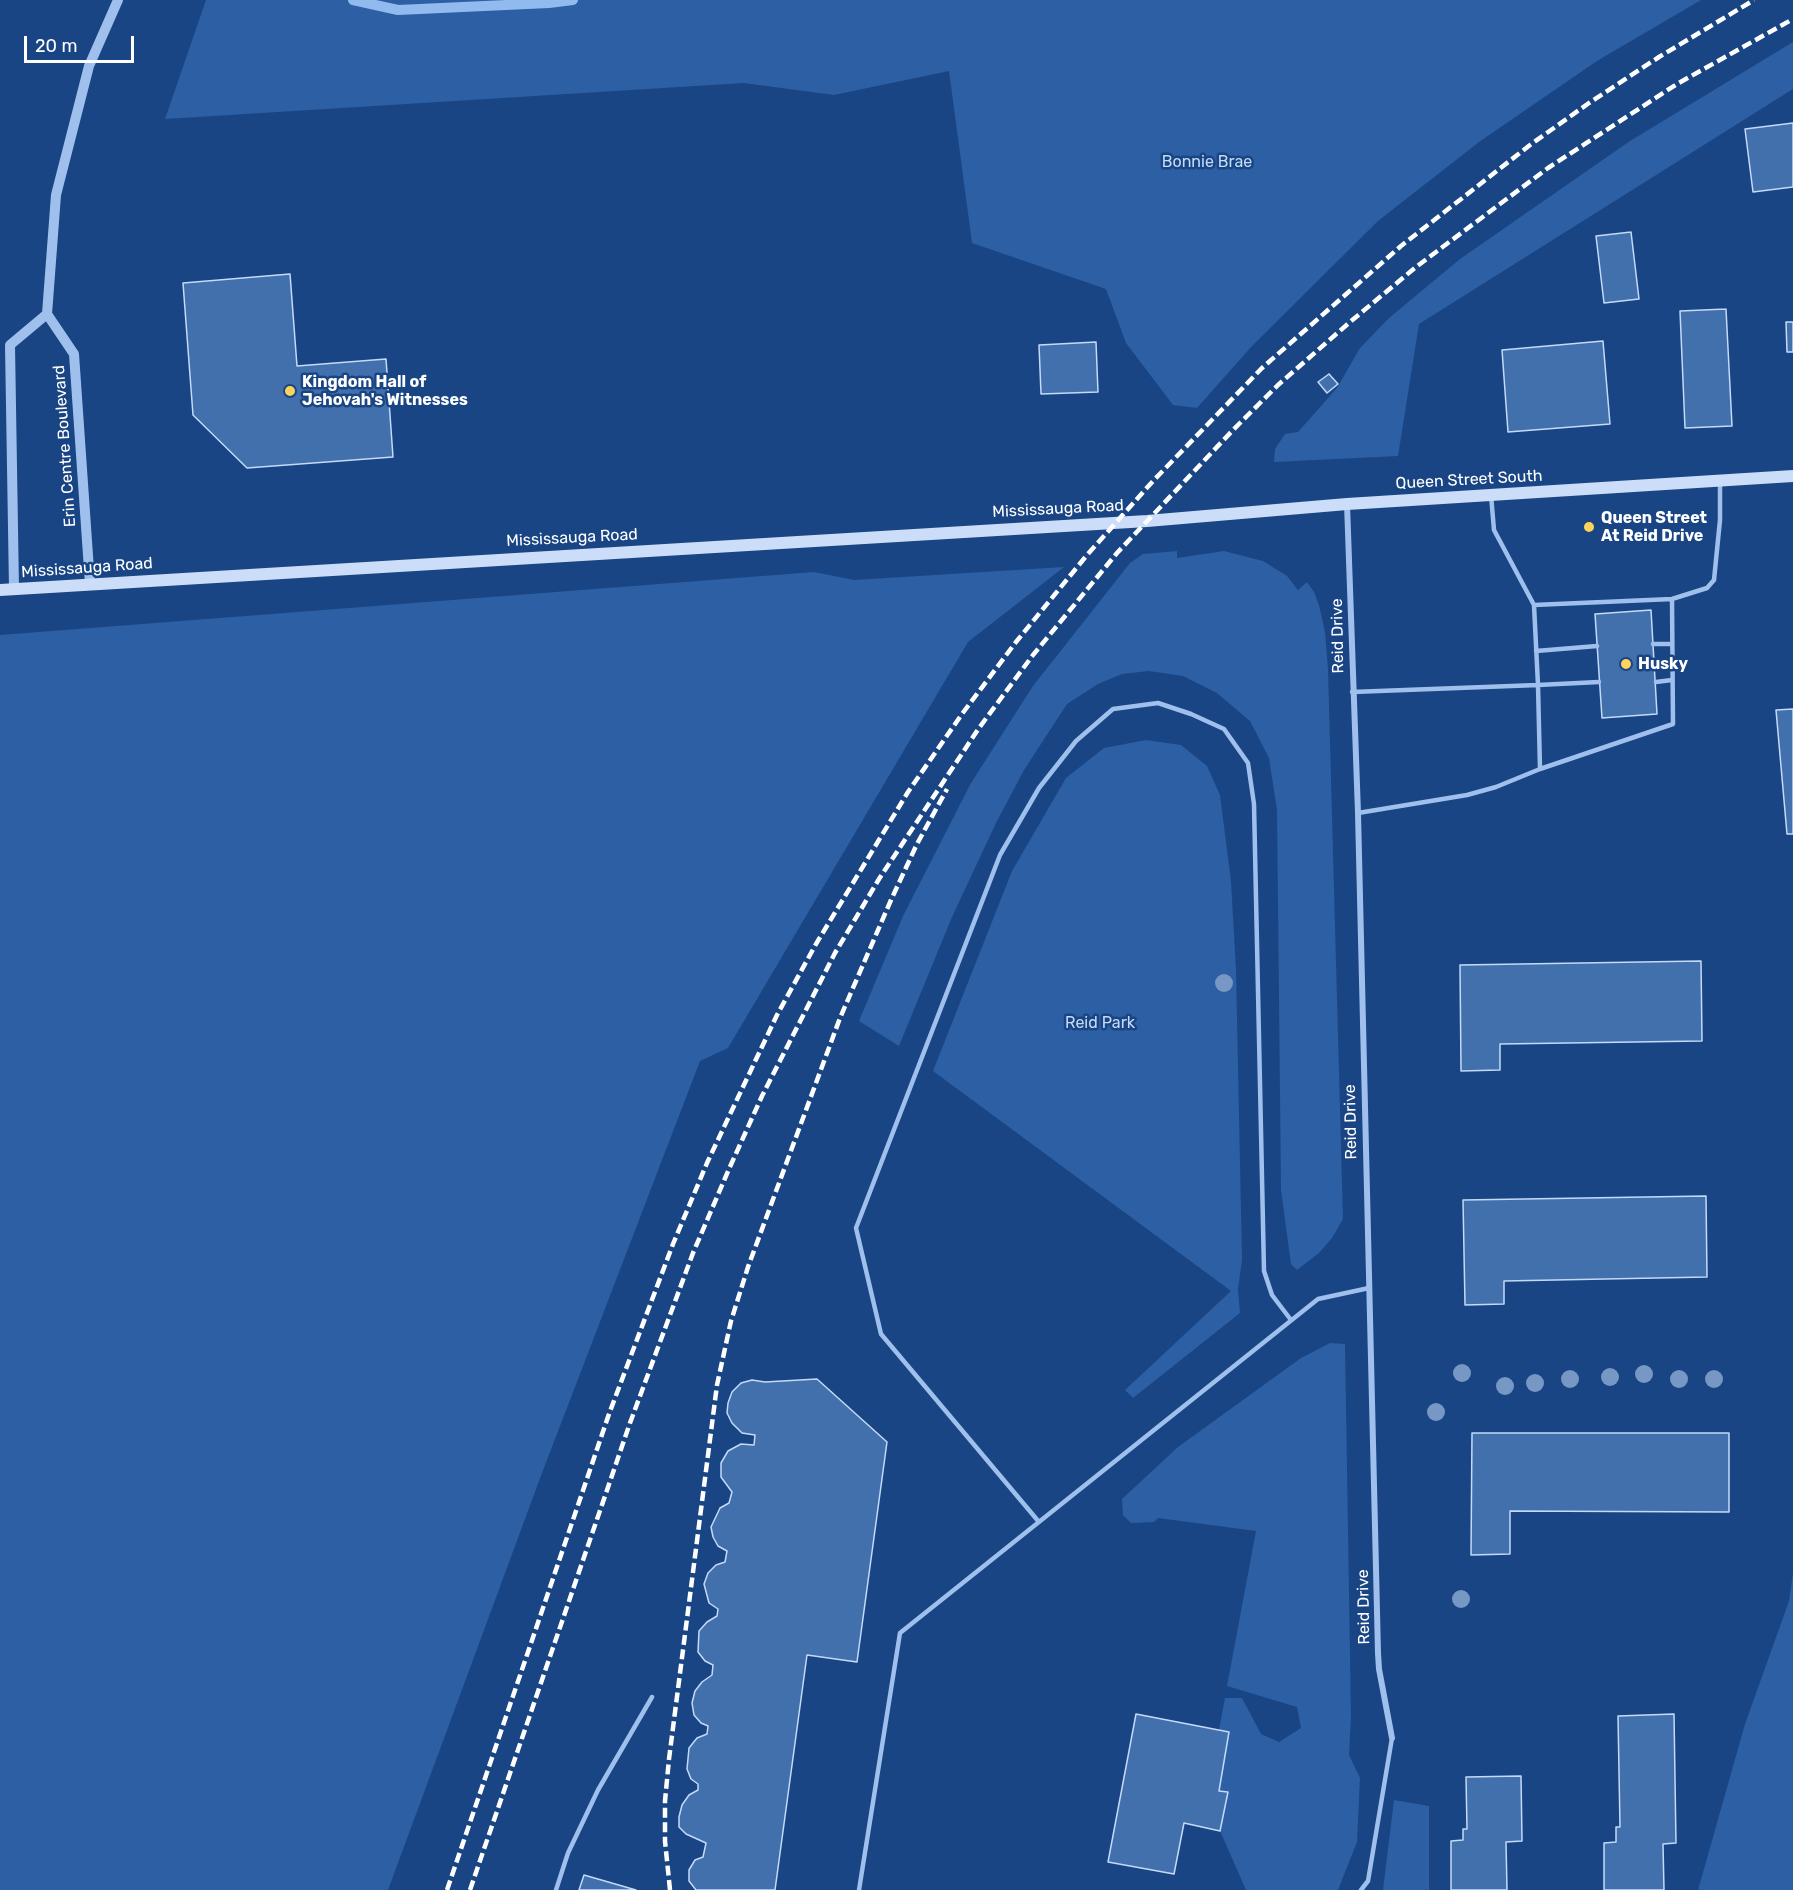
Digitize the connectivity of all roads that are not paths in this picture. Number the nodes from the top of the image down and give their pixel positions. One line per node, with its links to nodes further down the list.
1 (118, 0): 2 (street)
2 (47, 314): 8 (street, Erin Centre Boulevard); 9 (street)
3 (1793, 476): 4 (main road, Queen Street South)
4 (1720, 481): 5 (main road, Queen Street South); 11 (lane)
5 (1491, 495): 6 (main road, Queen Street South); 12 (lane)
6 (1347, 504): 7 (main road, Queen Street South); 21 (street, Reid Drive)
7 (1147, 521): 8 (main road, Mississauga Road)
8 (90, 584): 9 (main road, Mississauga Road)
9 (14, 589): 10 (main road, Mississauga Road)
10 (0, 590)
11 (1672, 599): 12 (lane); 14 (lane)
12 (1533, 605): 16 (lane)
13 (1653, 644): 14 (lane)
14 (1672, 644): 17 (lane)
15 (1597, 646): 16 (lane)
16 (1536, 651): 20 (lane)
17 (1672, 680): 19 (lane); 22 (lane)
18 (1599, 682): 20 (lane)
19 (1656, 682)
20 (1538, 685): 21 (lane); 22 (lane)
21 (1352, 692): 23 (street, Reid Drive)
22 (1540, 769): 23 (lane)
23 (1358, 813): 24 (street, Reid Drive)
24 (1369, 1288): 25 (lane); 28 (street, Reid Drive)
25 (1291, 1320): 26 (lane); 26 (lane)
26 (1039, 1522): 30 (lane)
27 (652, 1697): 29 (lane)
28 (1392, 1738): 31 (lane)
29 (556, 1890)
30 (859, 1890)
31 (1361, 1890)

